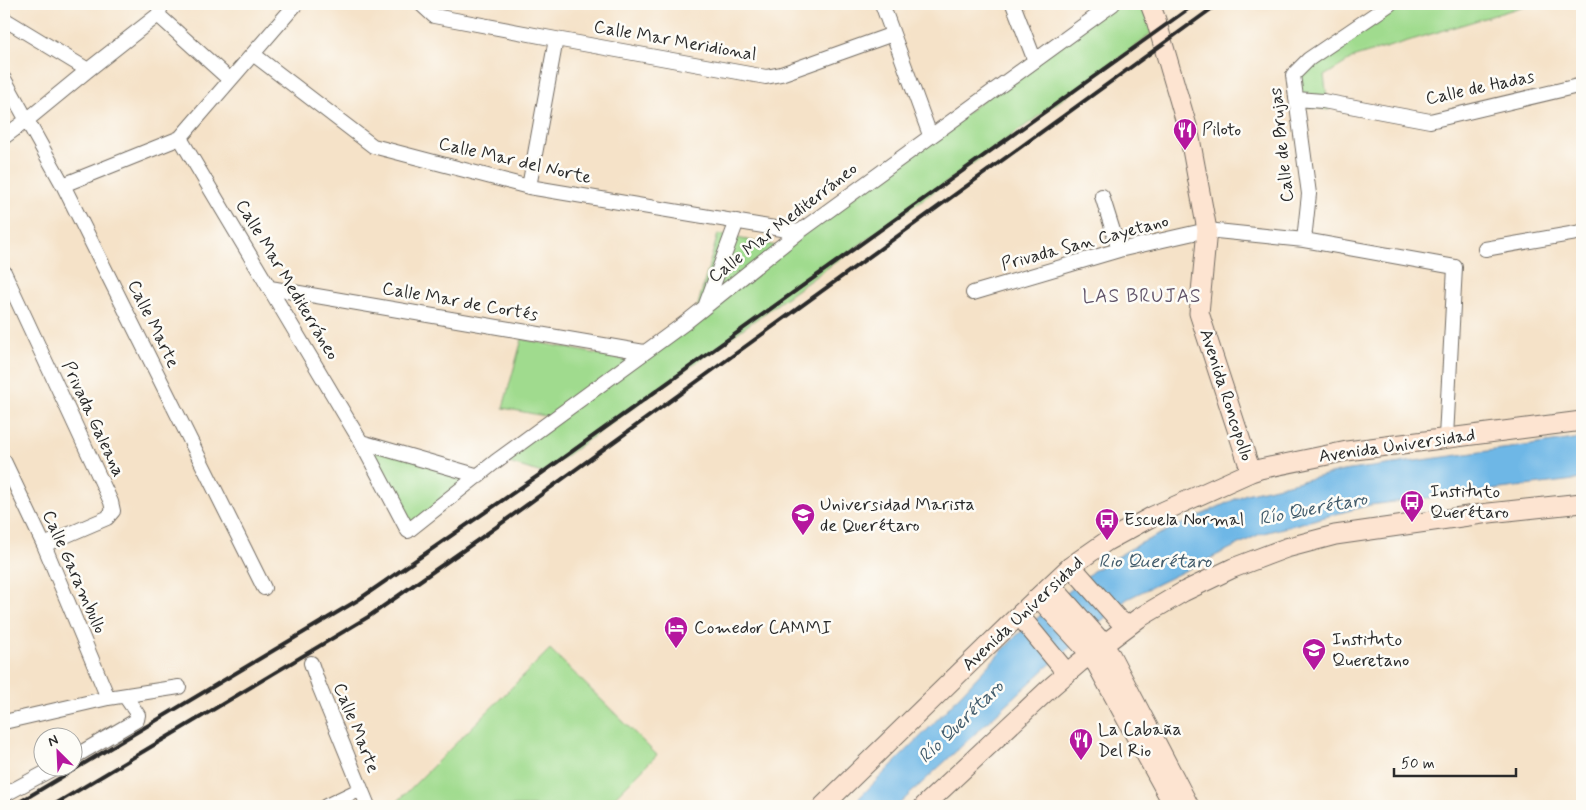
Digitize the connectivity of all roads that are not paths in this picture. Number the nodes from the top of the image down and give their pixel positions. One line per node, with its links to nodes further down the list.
1 (296, 4): 12 (street)
2 (421, 4): 11 (street, Calle Mar Meridional)
3 (882, 4): 10 (street)
4 (1013, 4): 13 (street)
5 (1113, 4): 13 (street, Calle Mar Mediterráneo)
6 (1150, 4): 27 (main road, Avenida Roncopollo)
7 (1390, 4): 18 (street, Calle de Brujas)
8 (160, 10): 14 (street); 16 (street)
9 (4, 19): 14 (street)
10 (893, 34): 11 (street, Calle Mar Meridional); 20 (street)
11 (556, 40): 24 (street)
12 (253, 54): 16 (street); 24 (street, Calle Mar del Norte)
13 (1034, 61): 20 (street, Calle Mar Mediterráneo)
14 (88, 70): 19 (street)
15 (4, 79): 19 (street, Calle Marte)
16 (230, 80): 22 (street)
17 (1582, 85): 18 (street, Calle de Hadas)
18 (1296, 99): 30 (street, Calle de Brujas)
19 (27, 120): 21 (street); 23 (street, Calle Marte)
20 (930, 135): 28 (street, Calle Mar Mediterráneo)
21 (4, 137)
22 (180, 138): 23 (street); 34 (street, Calle Mar Mediterráneo)
23 (63, 184): 47 (street, Calle Marte)
24 (529, 187): 26 (street, Calle Mar del Norte)
25 (1102, 196): 31 (street)
26 (737, 221): 28 (street, Calle Mar del Norte); 36 (street)
27 (1207, 230): 30 (street, Privada San Cayetano); 31 (street, Privada San Cayetano); 42 (main road, Avenida Roncopollo)
28 (799, 232): 36 (street, Calle Mar Mediterráneo)
29 (1582, 232): 32 (street)
30 (1304, 240): 39 (street, Privada San Cayetano)
31 (1120, 250): 35 (street, Privada San Cayetano)
32 (1486, 250)
33 (4, 272): 45 (street, Privada Galeana)
34 (270, 288): 37 (street, Calle Mar de Cortés); 40 (street, Calle Mar Mediterráneo)
35 (973, 293)
36 (705, 308): 37 (street, Calle Mar Mediterráneo)
37 (644, 352): 43 (street, Calle Mar Mediterráneo)
38 (1582, 421): 39 (main road, Avenida Universidad)
39 (1446, 437): 42 (main road, Avenida Universidad)
40 (361, 442): 43 (street); 43 (street, Calle Mar Mediterráneo)
41 (4, 461): 45 (street, Calle Garambullo)
42 (1251, 472): 46 (main road, Avenida Universidad)
43 (479, 476)
44 (1582, 503): 50 (main road)
45 (44, 545): 56 (street, Calle Garambullo)
46 (1077, 572): 48 (main road, Avenida Universidad); 50 (main road)
47 (264, 588)
48 (1048, 595): 49 (main road, Avenida Universidad); 51 (main road)
49 (1023, 620): 53 (main road); 64 (main road, Avenida Universidad)
50 (1128, 626): 51 (main road)
51 (1094, 646): 53 (main road); 66 (main road); 67 (main road)
52 (311, 663): 60 (street, Calle Marte)
53 (1061, 669): 65 (main road)
54 (179, 687): 55 (street)
55 (124, 696): 56 (street); 58 (street)
56 (108, 698): 57 (street)
57 (4, 722)
58 (82, 752)
59 (35, 778): 61 (street)
60 (361, 790): 62 (street); 63 (street, Calle Marte)
61 (4, 795)
62 (326, 806)
63 (368, 806)
64 (823, 806)
65 (924, 806)
66 (1174, 806)
67 (1188, 806)

